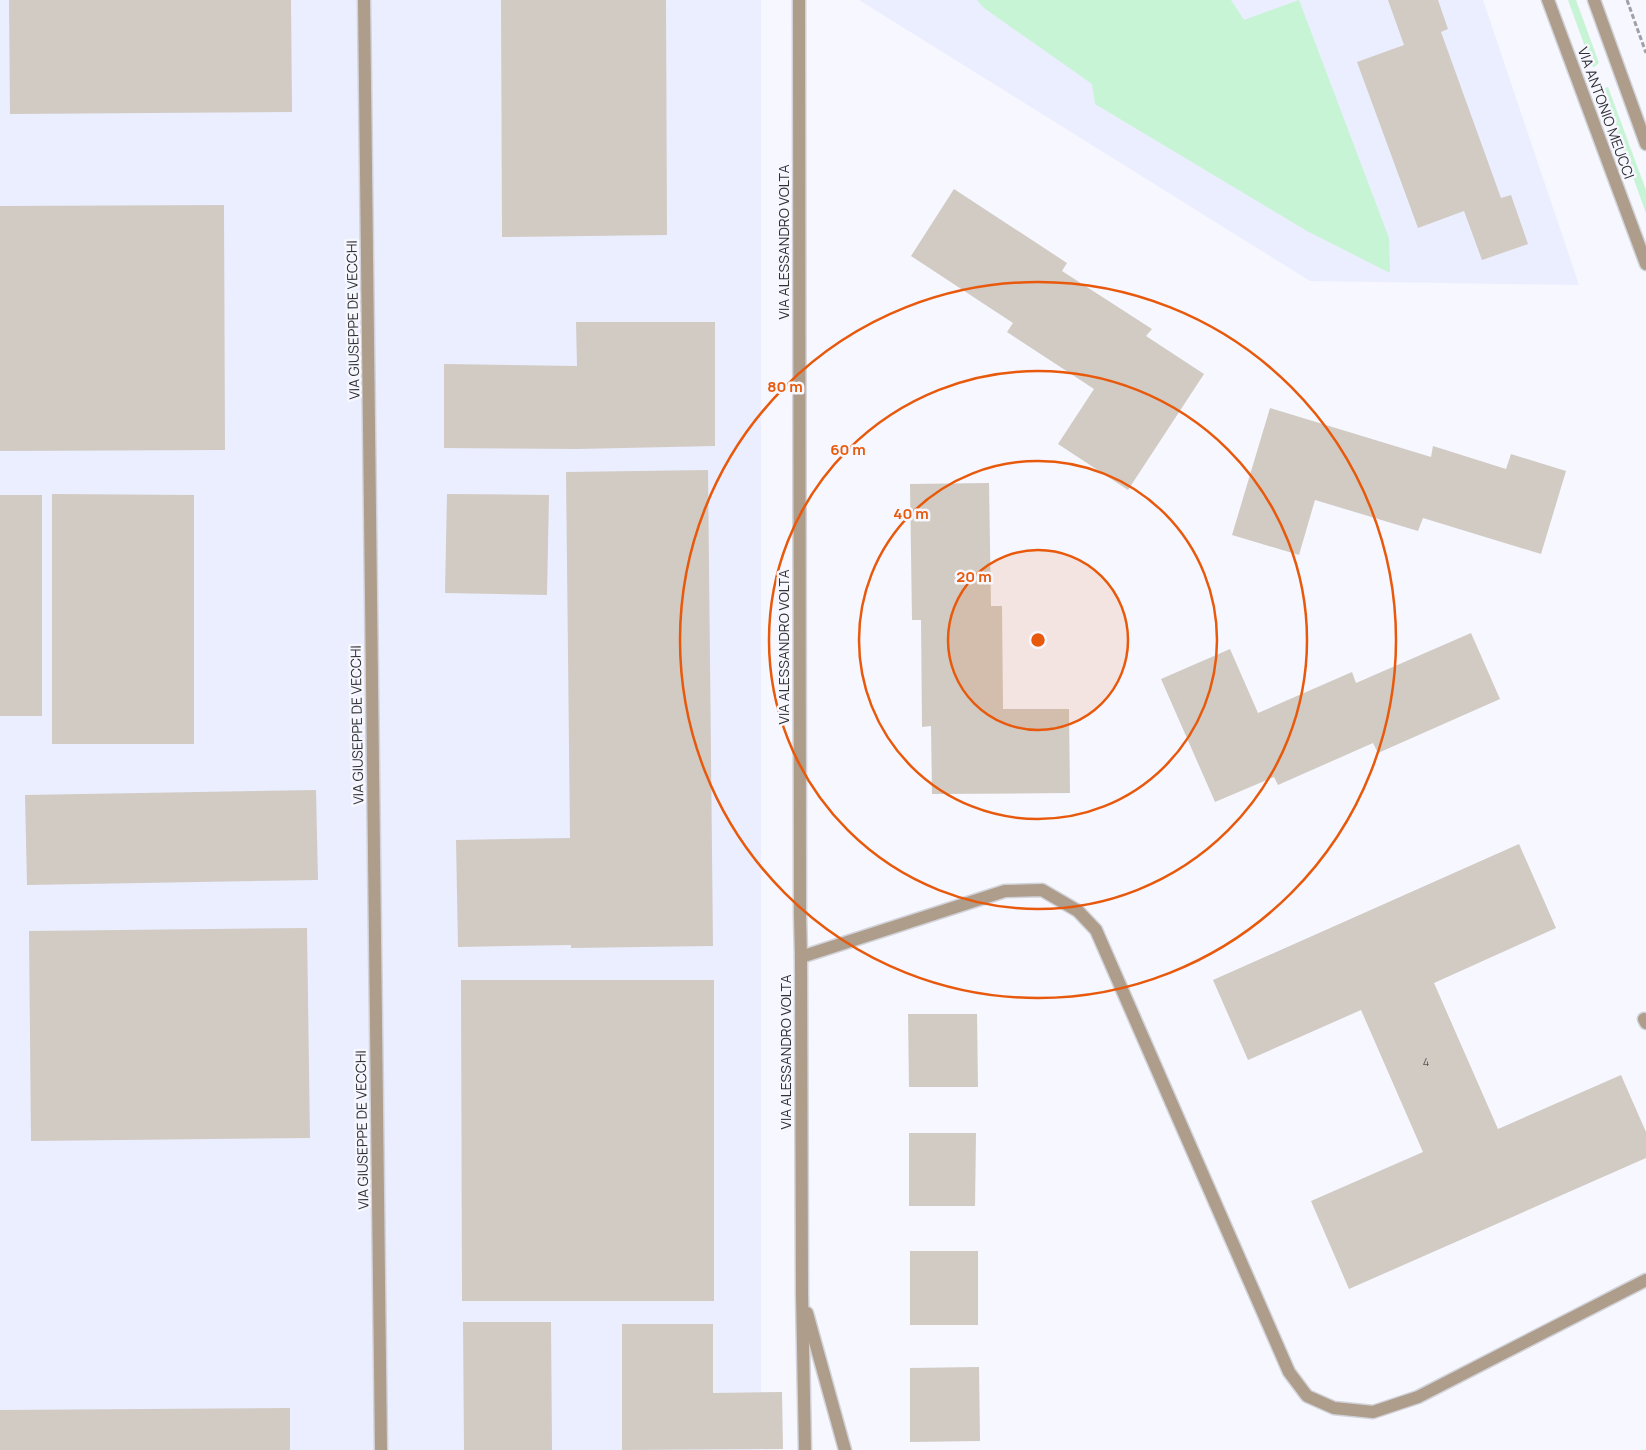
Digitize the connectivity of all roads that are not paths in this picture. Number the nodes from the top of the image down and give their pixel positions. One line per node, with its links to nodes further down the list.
1 (364, 0): 10 (street, VIA GIUSEPPE DE VECCHI)
2 (799, 0): 7 (street, VIA ALESSANDRO VOLTA)
3 (1548, 0): 6 (street, VIA ANTONIO MEUCCI)
4 (1594, 0): 5 (street, VIA ANTONIO MEUCCI)
5 (1646, 144)
6 (1646, 264)
7 (801, 956): 8 (street); 9 (street, VIA ALESSANDRO VOLTA)
8 (1646, 1280)
9 (802, 1294): 11 (street, VIA ALESSANDRO VOLTA); 12 (street, VIA ALESSANDRO VOLTA)
10 (381, 1450)
11 (805, 1450)
12 (845, 1450)

